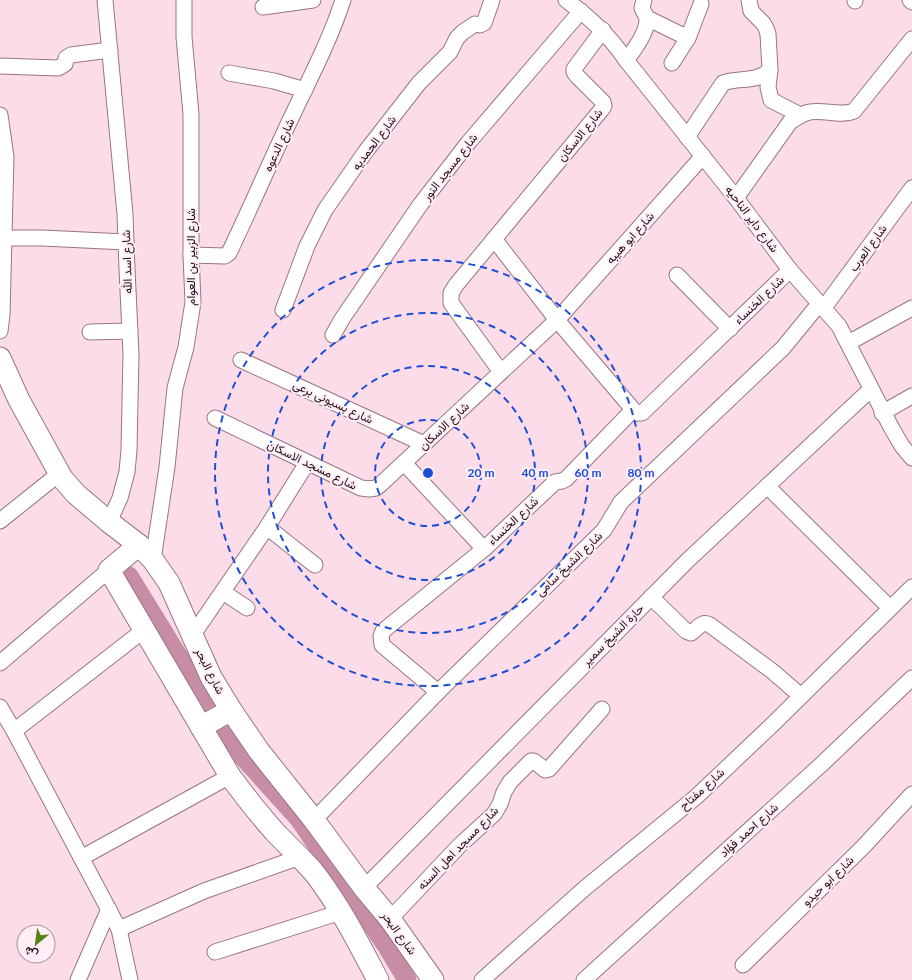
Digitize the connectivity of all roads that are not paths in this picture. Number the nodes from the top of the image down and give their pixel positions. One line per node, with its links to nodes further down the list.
1 (105, 0): 16 (street, شارع اسد الله)
2 (184, 0): 32 (street, شارع الزبير بن العوام)
3 (313, 0): 10 (street)
4 (343, 0): 22 (street, شارع الدعوه)
5 (492, 0): 37 (street, شارع الحمديه)
6 (566, 0): 11 (street, شارع داير الناحيه)
7 (644, 0): 12 (street)
8 (749, 0): 20 (street)
9 (701, 4): 14 (street)
10 (263, 7)
11 (581, 11): 13 (street, شارع داير الناحيه); 43 (street, شارع مسجد النور)
12 (647, 18): 14 (street); 17 (street)
13 (603, 30): 17 (street, شارع داير الناحيه); 30 (street, شارع الاسكان)
14 (688, 38): 18 (street)
15 (912, 39): 24 (street)
16 (110, 50): 19 (street); 31 (street, شارع اسد الله)
17 (626, 60): 25 (street, شارع داير الناحيه)
18 (672, 63)
19 (0, 66)
20 (770, 70): 24 (street); 25 (street)
21 (230, 73): 22 (street)
22 (305, 90): 32 (street, شارع الدعوه)
23 (0, 115): 29 (street)
24 (800, 115): 28 (street)
25 (687, 137): 26 (street, شارع داير الناحيه)
26 (703, 156): 28 (street, شارع داير الناحيه); 38 (street, شارع ابو هيبه)
27 (912, 188): 35 (street, شارع العرب)
28 (736, 198): 33 (street, شارع داير الناحيه)
29 (4, 238): 31 (street); 40 (street)
30 (494, 239): 38 (street); 47 (street, شارع الاسكان)
31 (126, 242): 41 (street, شارع اسد الله)
32 (191, 255): 64 (street, شارع الزبير بن العوام)
33 (790, 270): 35 (street, شارع داير الناحيه); 39 (street, شارع الخنساء)
34 (677, 275): 39 (street)
35 (821, 306): 44 (street, شارع داير الناحيه); 76 (street, شارع الشيخ سامى)
36 (912, 308): 44 (street)
37 (283, 310)
38 (557, 320): 47 (street, شارع الاسكان); 51 (street)
39 (730, 328): 51 (street, شارع الخنساء)
40 (0, 331)
41 (130, 331): 42 (street); 60 (street, شارع اسد الله)
42 (90, 332)
43 (333, 335)
44 (848, 343): 48 (street, شارع داير الناحيه)
45 (0, 358): 57 (street, شارع البحر)
46 (241, 360): 53 (street, شارع بسيونى برعى)
47 (501, 372): 53 (street, شارع الاسكان)
48 (870, 390): 50 (street, شارع داير الناحيه); 58 (street, حارة الشيخ سمير)
49 (912, 396): 50 (street)
50 (882, 412): 54 (street, شارع داير الناحيه)
51 (636, 413): 63 (street, شارع الخنساء)
52 (215, 418): 55 (street, شارع مسجد الاسكان)
53 (424, 444): 56 (street, شارع الاسكان)
54 (912, 458)
55 (307, 463): 56 (street, شارع مسجد الاسكان); 61 (street)
56 (404, 463): 63 (street)
57 (60, 473): 59 (street); 60 (street, شارع البحر)
58 (767, 486): 69 (street, حارة الشيخ سمير); 71 (street)
59 (0, 521)
60 (109, 522): 62 (street, شارع البحر)
61 (267, 527): 65 (street); 68 (street)
62 (139, 545): 64 (street, شارع البحر); 66 (street)
63 (484, 549): 76 (street, شارع الخنساء)
64 (153, 560): 73 (street, شارع البحر)
65 (315, 565)
66 (109, 570): 72 (street, شارع البحر); 74 (street)
67 (912, 587): 71 (street, شارع مفتاح)
68 (223, 592): 70 (street); 73 (street)
69 (651, 597): 77 (street); 87 (street, حارة الشيخ سمير)
70 (247, 608)
71 (890, 608): 77 (street, شارع مفتاح)
72 (144, 630): 80 (street, شارع البحر); 81 (street)
73 (192, 636): 80 (street, شارع البحر)
74 (0, 663)
75 (912, 678): 99 (street, شارع احمد فؤاد)
76 (438, 692): 84 (street, شارع الشيخ سامى)
77 (801, 696): 98 (street, شارع مفتاح)
78 (0, 707): 81 (street)
79 (602, 709): 90 (street, شارع مسجد اهل السنه)
80 (216, 719): 82 (street, شارع البحر); 84 (street, شارع البحر)
81 (14, 731): 86 (street)
82 (230, 776): 85 (street, شارع البحر); 86 (street)
83 (912, 794): 93 (street, شارع ابو حيدو)
84 (314, 820): 87 (street, شارع البحر)
85 (300, 856): 89 (street, شارع البحر); 91 (street)
86 (82, 858): 88 (street)
87 (364, 888): 90 (street, شارع البحر)
88 (109, 909): 91 (street); 94 (street)
89 (341, 912): 92 (street); 96 (street, شارع البحر)
90 (390, 919): 97 (street, شارع البحر)
91 (119, 929): 95 (street)
92 (215, 952)
93 (742, 965)
94 (78, 980)
95 (130, 980)
96 (378, 980)
97 (433, 980)
98 (482, 980)
99 (584, 980)

